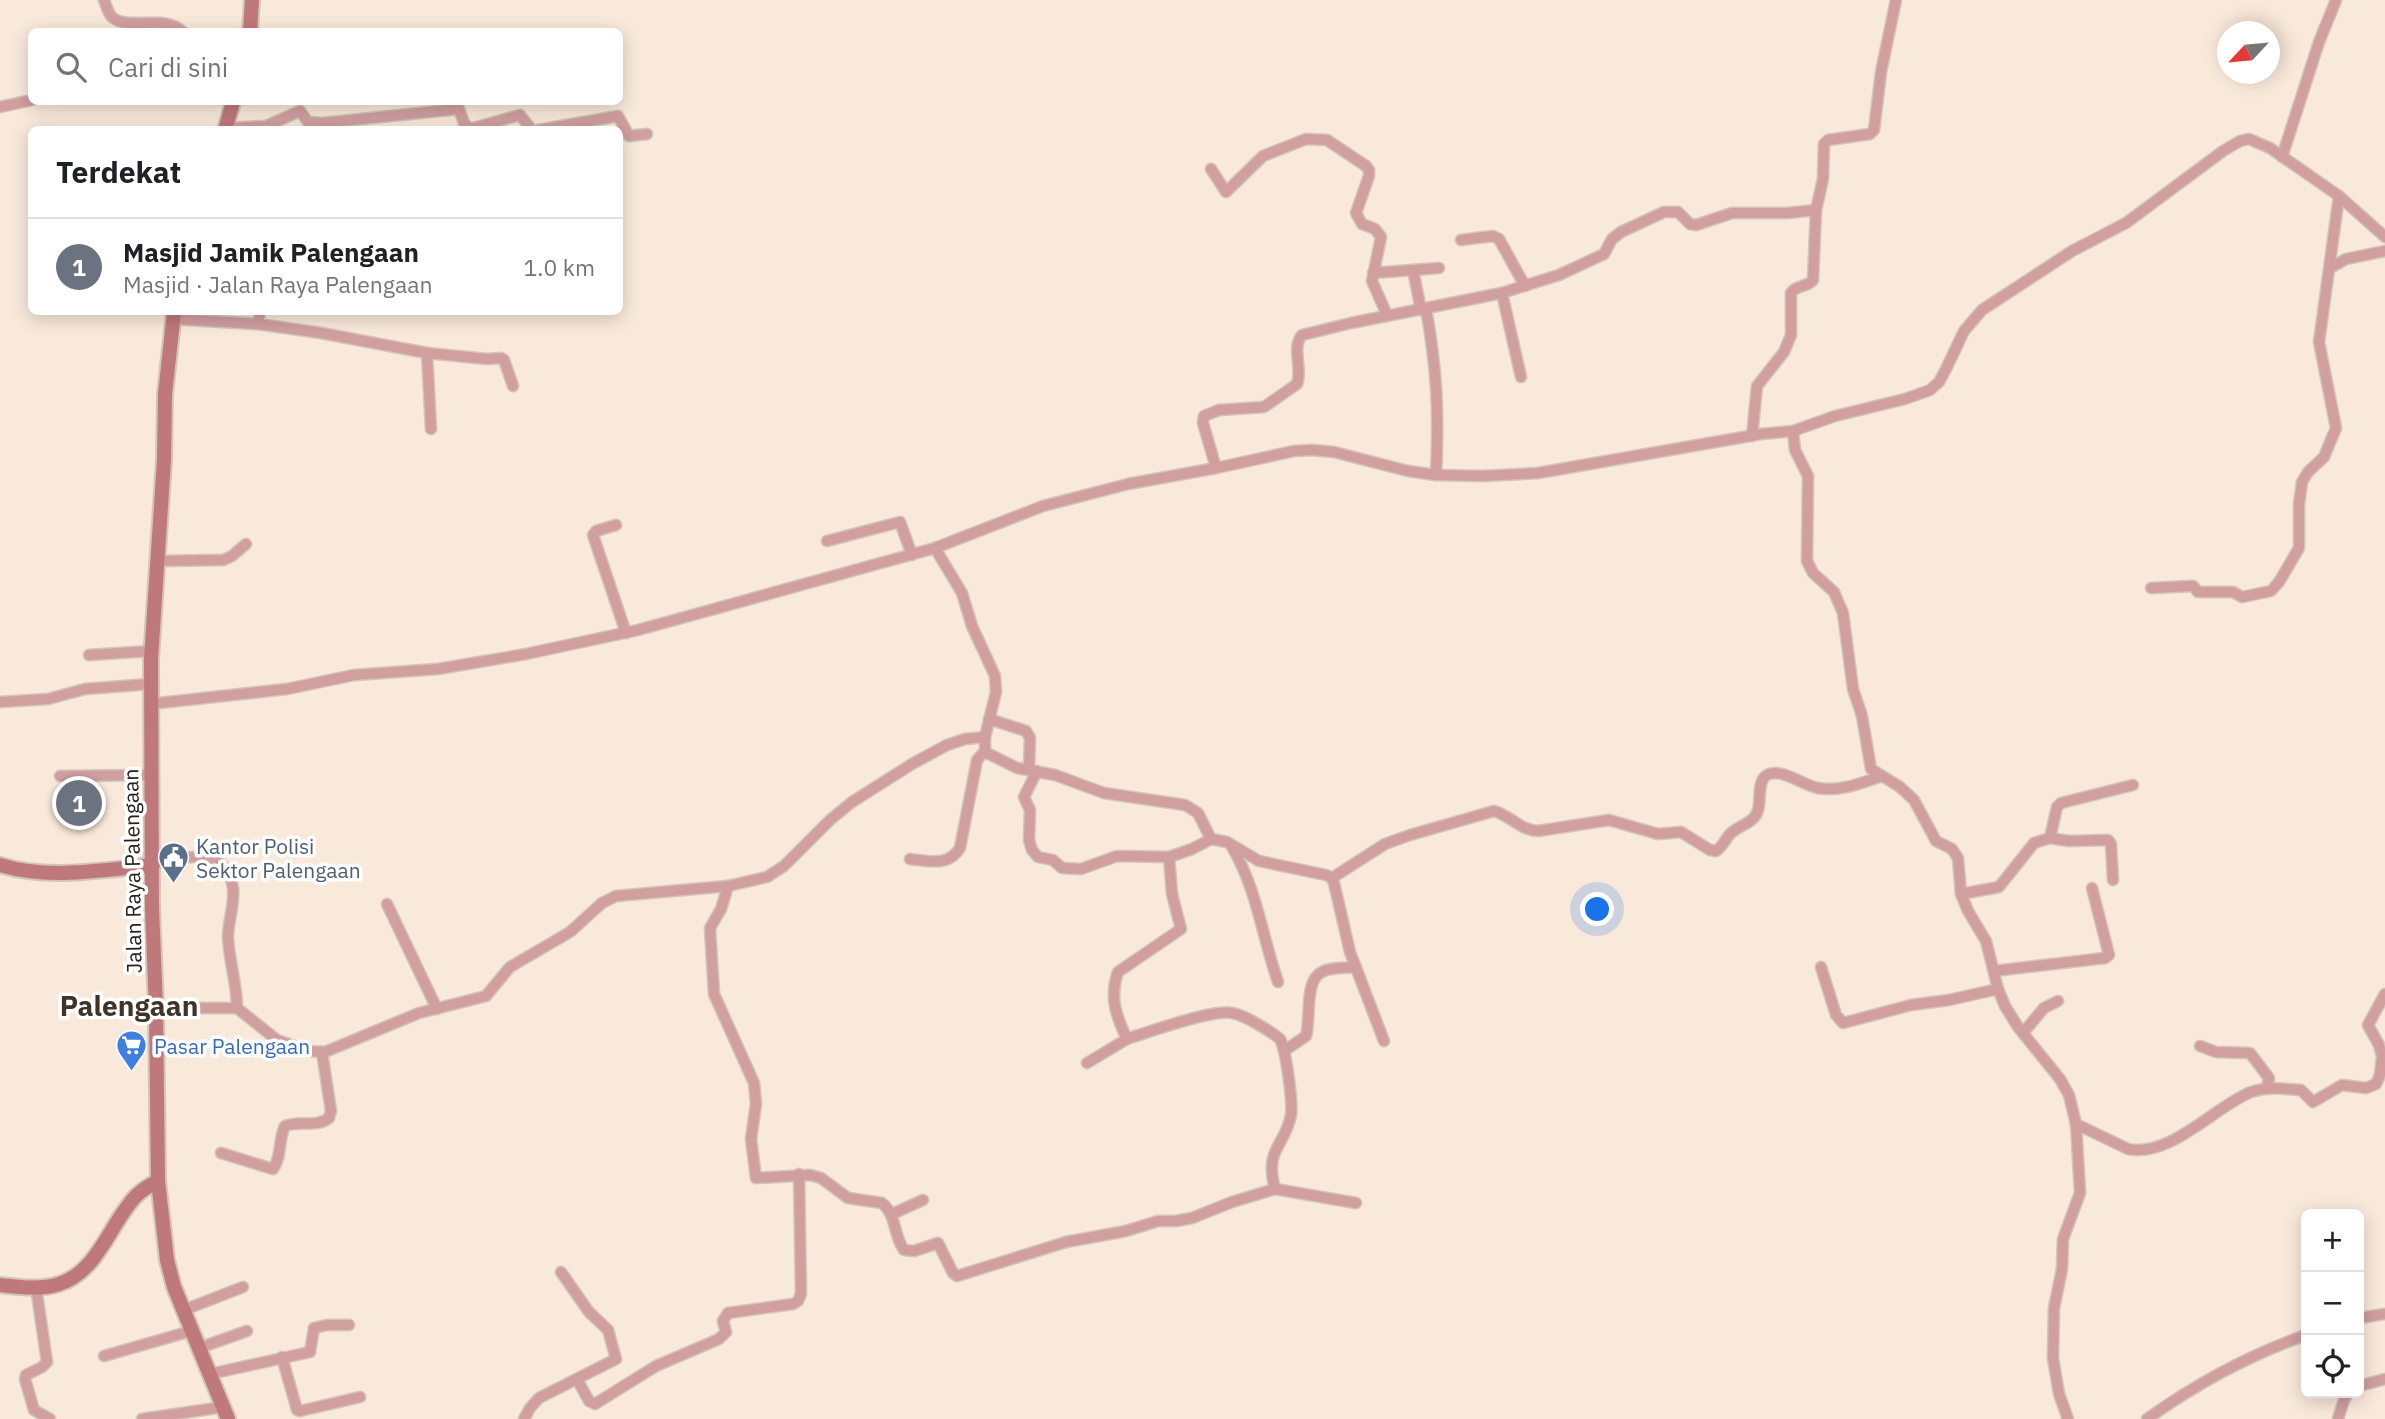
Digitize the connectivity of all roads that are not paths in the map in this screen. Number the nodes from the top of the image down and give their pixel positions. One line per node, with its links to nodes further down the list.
1 (104, 0): 5 (street)
2 (252, 0): 6 (street)
3 (1896, 0): 20 (street)
4 (2336, 0): 17 (street)
5 (177, 28)
6 (250, 28)
7 (28, 101): 9 (street)
8 (232, 105): 10 (street)
9 (0, 107)
10 (227, 126)
11 (266, 126): 12 (street)
12 (467, 126)
13 (485, 126): 14 (street)
14 (529, 126)
15 (561, 126): 16 (street)
16 (648, 134)
17 (2282, 157): 19 (street); 39 (street)
18 (1211, 169): 27 (street)
19 (2339, 196): 21 (street); 25 (street)
20 (1816, 209): 28 (street); 40 (street)
21 (2385, 237)
22 (1461, 240): 28 (street)
23 (2385, 251): 25 (street)
24 (1439, 268): 26 (street)
25 (2330, 268): 49 (street)
26 (1413, 270): 27 (street); 30 (street)
27 (1373, 274): 33 (street)
28 (1525, 286): 29 (street)
29 (1503, 293): 30 (street); 36 (street)
30 (1424, 309): 33 (street); 42 (street)
31 (174, 315): 34 (street); 48 (street, Jalan Raya Palengaan)
32 (260, 315): 34 (street)
33 (1387, 315): 41 (street)
34 (258, 324): 35 (street)
35 (427, 353): 37 (street); 38 (street)
36 (1521, 377)
37 (513, 386)
38 (431, 429)
39 (1793, 431): 40 (street); 62 (street)
40 (1752, 436): 42 (street)
41 (1216, 468): 42 (street); 46 (street)
42 (1436, 475)
43 (616, 525): 50 (street)
44 (827, 541): 47 (street)
45 (246, 544): 48 (street)
46 (935, 548): 47 (street); 56 (street)
47 (912, 555): 50 (street)
48 (156, 561): 51 (street, Jalan Raya Palengaan)
49 (2151, 587)
50 (626, 633): 55 (street)
51 (151, 645): 52 (street); 53 (street, Jalan Raya Palengaan)
52 (89, 655)
53 (150, 684): 54 (street); 55 (street, Jalan Raya Palengaan)
54 (0, 702)
55 (150, 704): 60 (street, Jalan Raya Palengaan)
56 (989, 719): 57 (street); 59 (street)
57 (985, 737): 58 (street); 73 (street)
58 (985, 751): 59 (street); 68 (street)
59 (1033, 771): 65 (street); 67 (street)
60 (152, 775): 61 (street); 69 (street, Jalan Raya Palengaan)
61 (60, 776)
62 (1882, 776): 71 (street); 75 (street)
63 (2133, 785): 64 (street)
64 (2050, 838): 72 (street); 75 (street)
65 (1211, 839): 66 (street); 67 (street)
66 (1230, 844): 71 (street); 80 (street)
67 (1169, 857): 88 (street)
68 (911, 859)
69 (153, 864): 70 (street); 84 (street, Jalan Raya Palengaan); 85 (street)
70 (0, 865)
71 (1332, 878): 77 (street)
72 (2112, 880)
73 (728, 886): 86 (street); 97 (street)
74 (2092, 888): 79 (street)
75 (1961, 894): 79 (street)
76 (387, 904): 86 (street)
77 (1356, 967): 89 (street); 91 (street)
78 (1821, 967): 81 (street)
79 (1994, 971): 81 (street)
80 (1278, 982)
81 (1998, 989): 87 (street)
82 (2385, 994): 94 (street)
83 (2057, 1000): 87 (street)
84 (156, 1008): 85 (street); 98 (street, Jalan Raya Palengaan)
85 (237, 1008): 92 (street)
86 (437, 1009): 92 (street)
87 (2023, 1033): 95 (street)
88 (1127, 1039): 91 (street); 93 (street)
89 (1384, 1041)
90 (2200, 1046): 94 (street)
91 (1284, 1051): 99 (street)
92 (322, 1052): 96 (street)
93 (1087, 1063)
94 (2267, 1088): 95 (street)
95 (2076, 1124): 127 (street)
96 (221, 1153)
97 (799, 1174): 102 (street); 118 (street)
98 (158, 1181): 105 (street); 107 (street, Jalan Raya Palengaan)
99 (1275, 1189): 101 (street); 102 (street)
100 (923, 1200): 102 (street)
101 (1356, 1203)
102 (892, 1214)
103 (561, 1272): 118 (street)
104 (0, 1285): 105 (street)
105 (36, 1287): 124 (street)
106 (243, 1287): 107 (street)
107 (184, 1310): 111 (street, Jalan Raya Palengaan)
108 (2385, 1314): 109 (street)
109 (2364, 1317)
110 (349, 1325): 116 (street)
111 (191, 1331): 114 (street, Jalan Raya Palengaan); 115 (street)
112 (247, 1331): 114 (street)
113 (2301, 1337): 128 (street)
114 (198, 1348): 117 (street, Jalan Raya Palengaan)
115 (104, 1356)
116 (282, 1357): 117 (street); 121 (street)
117 (210, 1374): 123 (street, Jalan Raya Palengaan)
118 (577, 1379): 126 (street)
119 (2385, 1379): 120 (street)
120 (2364, 1385)
121 (360, 1397)
122 (2346, 1398): 129 (street)
123 (226, 1413): 125 (street)
124 (50, 1419)
125 (142, 1419)
126 (524, 1419)
127 (2068, 1419)
128 (2147, 1419)
129 (2338, 1419): 130 (street)
130 (2347, 1419)

